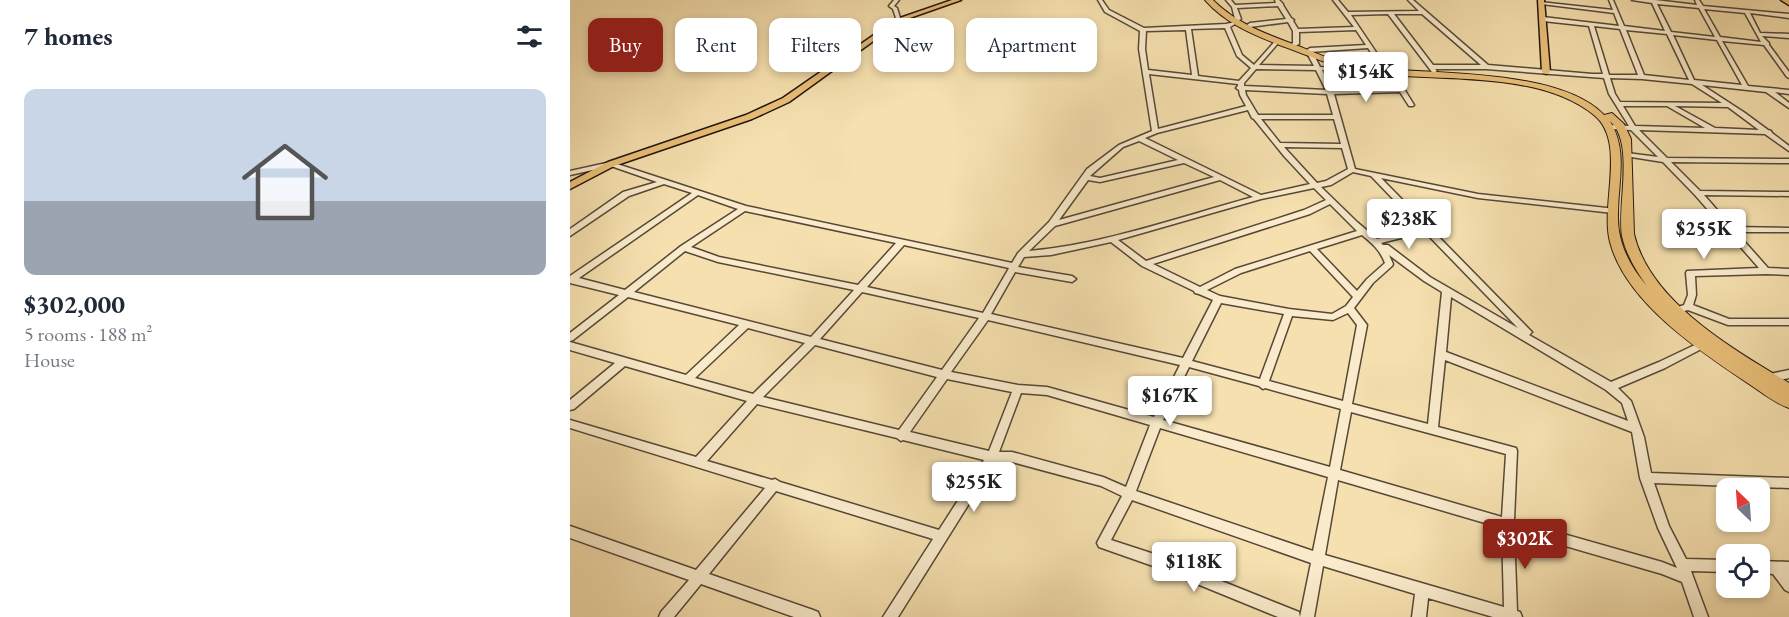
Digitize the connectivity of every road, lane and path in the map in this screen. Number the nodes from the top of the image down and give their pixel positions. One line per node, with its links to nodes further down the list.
1 (897, 0): 27 (street)
2 (958, 0): 28 (main road)
3 (1100, 0): 37 (street)
4 (1209, 0): 31 (highway)
5 (1216, 0): 31 (highway)
6 (1228, 0): 18 (street)
7 (1335, 0): 25 (street)
8 (1410, 0): 21 (street)
9 (1584, 0): 20 (street)
10 (1611, 0): 22 (street)
11 (1634, 0): 14 (street)
12 (1697, 0): 19 (street)
13 (1784, 0): 17 (main road)
14 (1653, 1): 19 (street); 39 (street)
15 (1279, 2): 18 (street); 30 (street)
16 (1542, 2): 20 (street); 29 (main road)
17 (1789, 3)
18 (1234, 7): 31 (street)
19 (1701, 8): 24 (street); 43 (street)
20 (1586, 9): 22 (street)
21 (1424, 12): 23 (street); 50 (street)
22 (1616, 12): 36 (street)
23 (1390, 13): 25 (street); 53 (street)
24 (1747, 13): 26 (street); 40 (street)
25 (1347, 14): 35 (street)
26 (1789, 16)
27 (898, 18)
28 (905, 18)
29 (1543, 19): 33 (street); 56 (main road)
30 (1291, 20): 32 (street); 38 (street)
31 (1233, 22): 32 (highway); 34 (street); 44 (highway); 49 (street)
32 (1250, 25): 46 (highway)
33 (1591, 25): 36 (street); 58 (street)
34 (1188, 28): 37 (street); 60 (street)
35 (1357, 28): 38 (street); 47 (street)
36 (1623, 28): 39 (street); 59 (street)
37 (1143, 30): 55 (street)
38 (1296, 31): 46 (street)
39 (1670, 34): 43 (street); 61 (street)
40 (1758, 34): 41 (street); 45 (street)
41 (1789, 36)
42 (873, 38): 89 (main road)
43 (1718, 40): 45 (street); 63 (street)
44 (1277, 41): 46 (highway); 49 (street)
45 (1767, 44): 57 (street)
46 (1293, 45): 48 (highway)
47 (1369, 46): 48 (street); 54 (street)
48 (1310, 52): 51 (street); 52 (highway); 54 (highway)
49 (1253, 67): 51 (street); 62 (street)
50 (1486, 67): 53 (street); 56 (street)
51 (1316, 68): 52 (street); 66 (street)
52 (1359, 69): 54 (highway)
53 (1433, 69): 54 (highway); 76 (highway)
54 (1386, 70): 65 (street); 76 (highway)
55 (1147, 72): 60 (street); 78 (street)
56 (1546, 72): 58 (street)
57 (1788, 73)
58 (1605, 76): 59 (street); 68 (street)
59 (1642, 77): 61 (street)
60 (1194, 78): 62 (street)
61 (1692, 81): 63 (street); 71 (street)
62 (1240, 85): 66 (street); 73 (street)
63 (1745, 86): 64 (street)
64 (1767, 89): 67 (street); 72 (street)
65 (1402, 90): 66 (street); 69 (street)
66 (1330, 92): 75 (street)
67 (1789, 92)
68 (1619, 104): 70 (street); 77 (street)
69 (1411, 105)
70 (1668, 105): 71 (street); 79 (street)
71 (1728, 105): 80 (street)
72 (1789, 106)
73 (1247, 108): 74 (street); 78 (street)
74 (1254, 117): 75 (street); 82 (street)
75 (1338, 117): 83 (street)
76 (1616, 128): 77 (street); 85 (highway); 103 (highway)
77 (1634, 129): 79 (street); 86 (street)
78 (1155, 132): 81 (street)
79 (1716, 132): 80 (street)
80 (1769, 132): 84 (street)
81 (1139, 138): 87 (street); 92 (street)
82 (1279, 145): 83 (street); 95 (street)
83 (1346, 146): 90 (street)
84 (1789, 149)
85 (1627, 155): 86 (street); 129 (highway)
86 (1664, 160): 88 (street); 98 (street)
87 (1183, 161): 92 (street); 93 (street)
88 (1789, 161)
89 (611, 164): 91 (street); 94 (street); 96 (main road)
90 (1352, 170): 95 (street); 103 (street); 105 (street)
91 (570, 173)
92 (1086, 177): 104 (street)
93 (1220, 178): 100 (street); 104 (street)
94 (663, 182): 97 (street); 108 (street)
95 (1315, 184): 100 (street); 101 (street)
96 (570, 186)
97 (697, 193): 102 (street); 120 (street)
98 (1698, 193): 99 (street); 106 (street)
99 (1789, 194)
100 (1260, 197): 110 (street)
101 (1331, 201): 109 (street); 116 (street)
102 (744, 208): 112 (street); 113 (street)
103 (1613, 211): 137 (highway)
104 (1052, 224): 115 (street)
105 (1428, 229): 111 (street); 136 (street)
106 (1730, 229): 107 (street); 118 (street)
107 (1789, 230)
108 (570, 232)
109 (1362, 232): 111 (street); 114 (street)
110 (1112, 239): 115 (street); 116 (street)
111 (1377, 241): 124 (street); 126 (street)
112 (901, 243): 117 (street); 122 (street)
113 (684, 248): 122 (street); 125 (street)
114 (1311, 248): 123 (street); 126 (street)
115 (1021, 255): 117 (street)
116 (1145, 264): 123 (street)
117 (1013, 268): 121 (street); 131 (street)
118 (1766, 272): 119 (street); 129 (street)
119 (1789, 272)
120 (570, 279): 125 (street)
121 (1072, 279)
122 (860, 288): 131 (street); 135 (street)
123 (1198, 291): 127 (street)
124 (1448, 291): 136 (street); 139 (street)
125 (627, 294): 133 (street); 134 (street)
126 (1358, 297): 128 (street)
127 (1218, 299): 130 (street); 141 (street)
128 (1349, 308): 130 (street); 153 (street)
129 (1683, 309): 132 (street); 144 (highway)
130 (1288, 312): 146 (street)
131 (985, 317): 141 (street); 142 (street)
132 (1789, 322)
133 (746, 324): 135 (street); 145 (street)
134 (570, 338)
135 (814, 340): 142 (street); 150 (street)
136 (1538, 343): 147 (street)
137 (1704, 344): 147 (street); 151 (highway)
138 (570, 346): 140 (street)
139 (1440, 354): 156 (street); 157 (street)
140 (624, 362): 145 (street); 152 (street)
141 (1188, 363): 146 (street); 154 (street)
142 (945, 375): 148 (street); 158 (street)
143 (1789, 375): 144 (street)
144 (1769, 378): 149 (highway)
145 (687, 380): 150 (street)
146 (1263, 385): 153 (street)
147 (1610, 387): 157 (street)
148 (1018, 389): 154 (street); 159 (street)
149 (1789, 390)
150 (755, 399): 158 (street); 160 (street)
151 (1789, 402)
152 (570, 406)
153 (1348, 407): 156 (street); 161 (street)
154 (1157, 421): 161 (street); 165 (street)
155 (570, 424): 160 (street)
156 (1433, 428): 166 (street)
157 (1636, 429): 162 (street)
158 (901, 436): 159 (street)
159 (992, 457): 165 (street); 168 (street)
160 (699, 462): 164 (street)
161 (1335, 475): 166 (street); 169 (street)
162 (1646, 478): 163 (street); 170 (street)
163 (1789, 483)
164 (775, 484): 168 (street); 173 (street)
165 (1129, 494): 169 (street); 180 (street)
166 (1508, 523): 174 (street); 183 (street)
167 (570, 532): 173 (street)
168 (941, 536): 179 (street)
169 (1318, 559): 176 (street); 181 (street)
170 (1682, 565): 171 (street); 174 (street)
171 (1716, 566)
172 (1783, 568): 175 (street)
173 (697, 576): 177 (street); 178 (street)
174 (1687, 578): 184 (street)
175 (1789, 586)
176 (1422, 589): 182 (street); 183 (street)
177 (666, 617)
178 (813, 617)
179 (890, 617)
180 (1294, 617)
181 (1308, 617)
182 (1419, 617)
183 (1513, 617)
184 (1701, 617)

